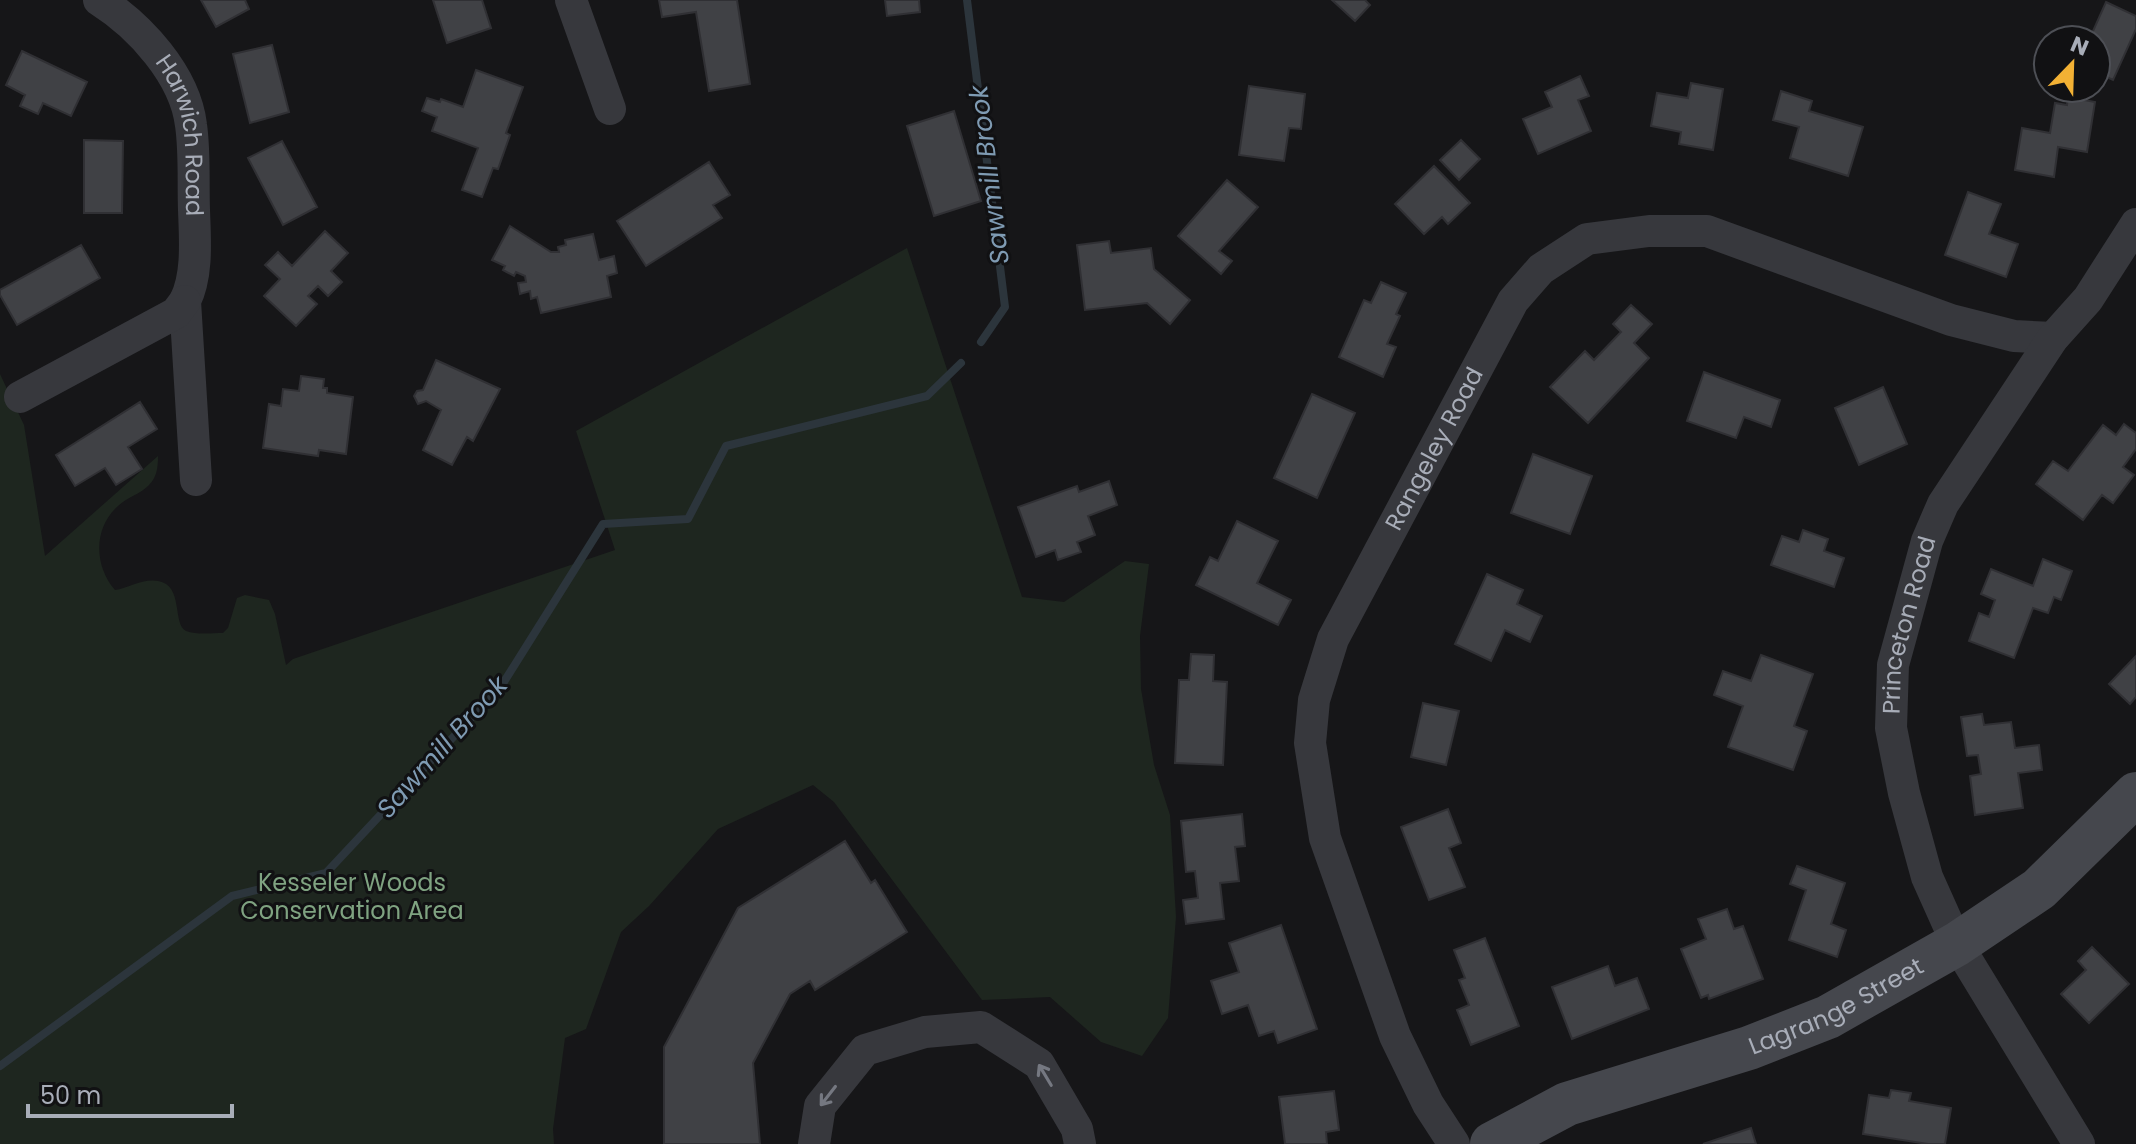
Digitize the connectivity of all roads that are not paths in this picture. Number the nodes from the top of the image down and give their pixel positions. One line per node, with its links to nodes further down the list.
1 (99, 0): 5 (street, Harwich Road)
2 (571, 0): 3 (street)
3 (610, 109)
4 (2136, 224): 6 (street, Princeton Road)
5 (185, 301): 7 (street); 8 (street, Harwich Road)
6 (2053, 338): 10 (street, Princeton Road); 13 (street, Rangeley Road)
7 (20, 397)
8 (196, 480)
9 (2136, 794): 10 (main road, Lagrange Street)
10 (1957, 944): 14 (main road, Lagrange Street); 15 (street, Princeton Road)
11 (814, 1144): 12 (street, one-way to 11)
12 (1080, 1144)
13 (1454, 1144)
14 (1492, 1144)
15 (2079, 1144)

